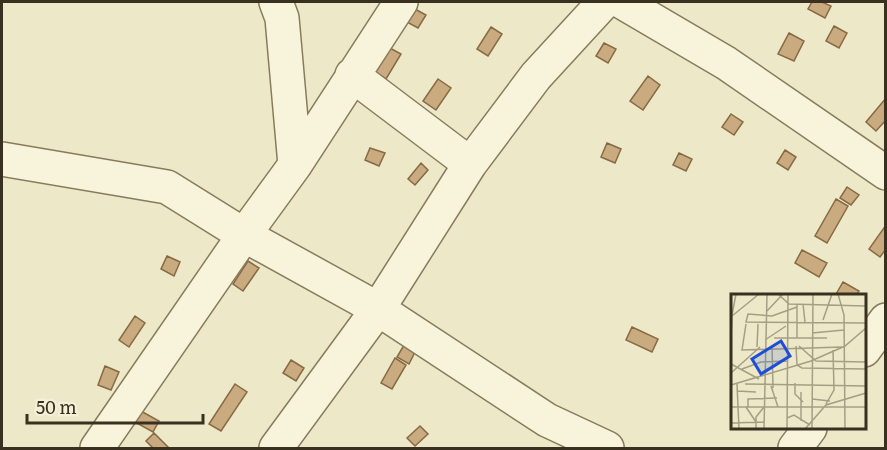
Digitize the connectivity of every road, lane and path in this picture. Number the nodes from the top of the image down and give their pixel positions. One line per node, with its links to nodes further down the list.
1 (276, 2): 9 (street)
2 (401, 2): 6 (street)
3 (604, 2): 8 (street)
4 (621, 2): 5 (street)
5 (662, 11): 10 (street)
6 (352, 75): 8 (street); 9 (street)
7 (2, 159): 11 (street)
8 (470, 164): 12 (street)
9 (295, 165): 11 (street)
10 (885, 173)
11 (244, 235): 12 (street); 16 (street)
12 (378, 309): 17 (street); 18 (street)
13 (885, 320): 14 (street)
14 (866, 347)
15 (809, 429): 19 (street)
16 (97, 448)
17 (276, 448)
18 (607, 448)
19 (795, 448)

